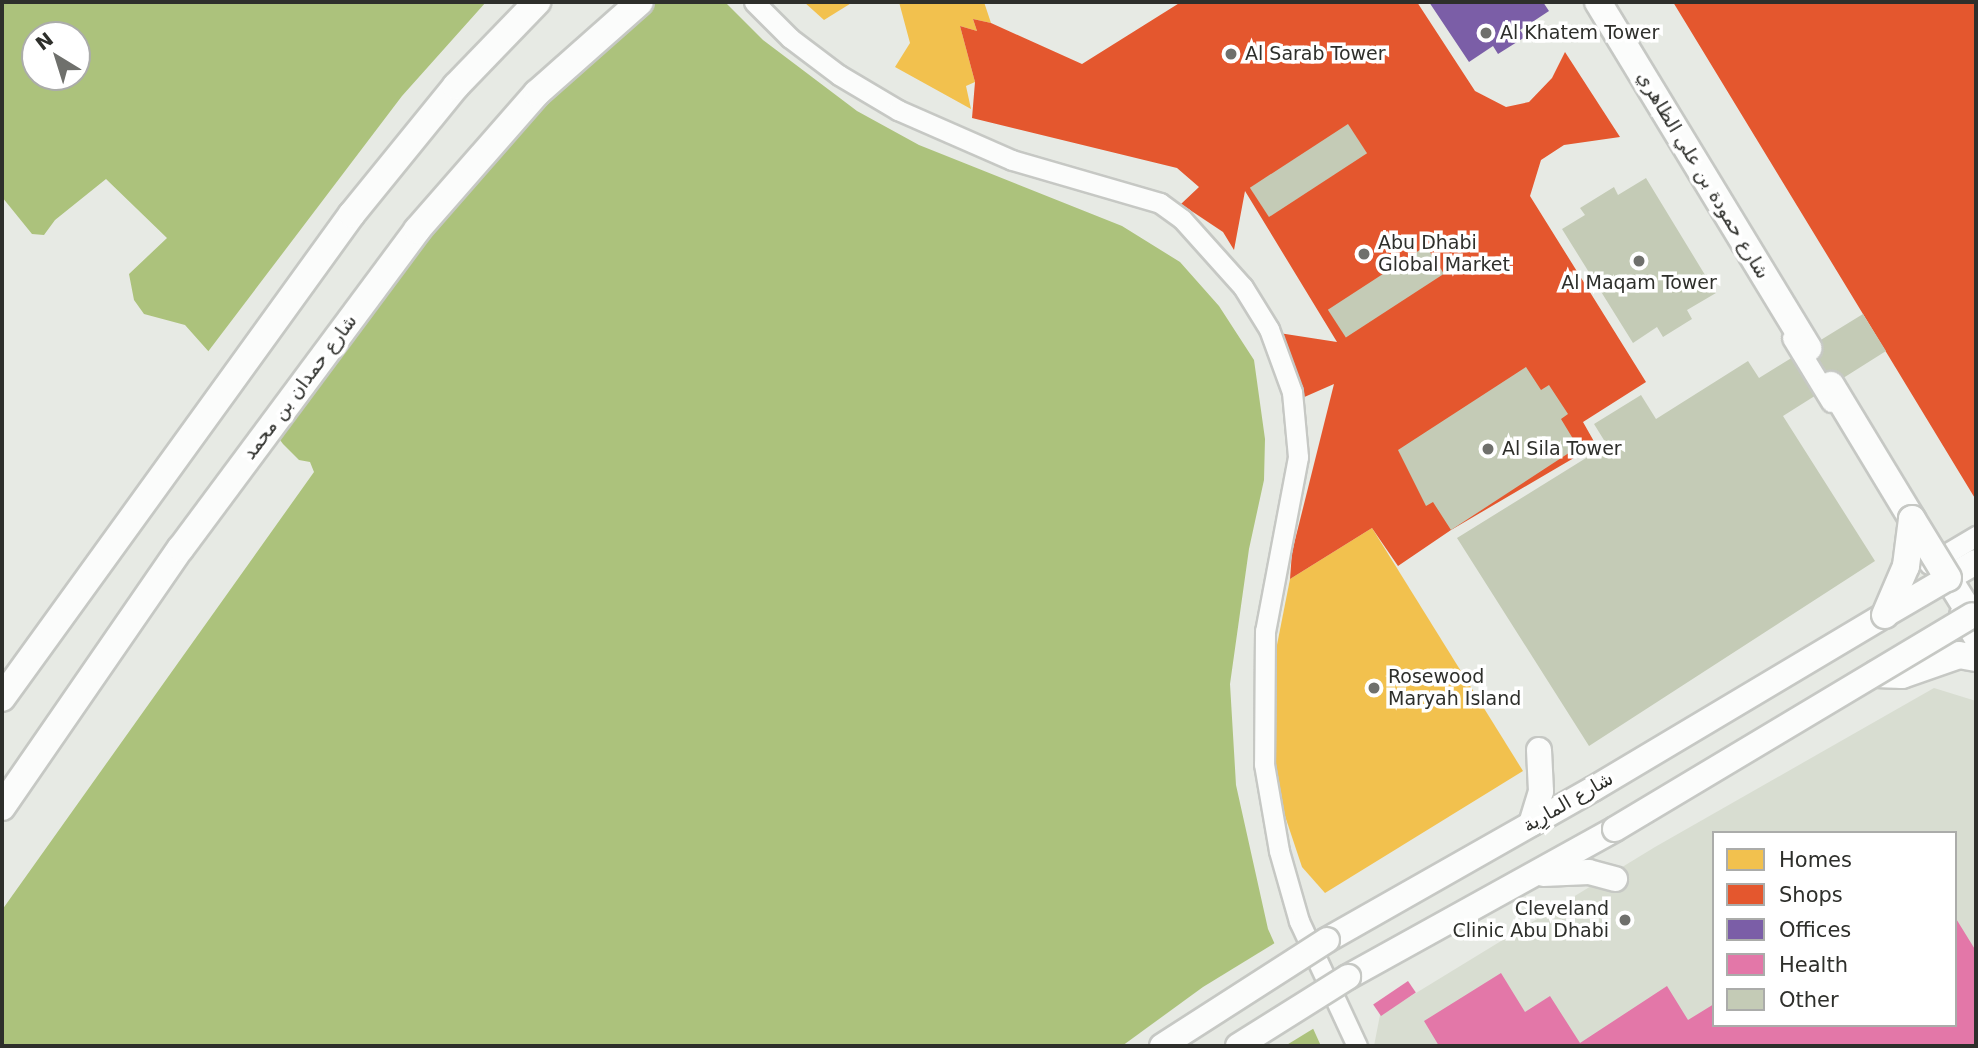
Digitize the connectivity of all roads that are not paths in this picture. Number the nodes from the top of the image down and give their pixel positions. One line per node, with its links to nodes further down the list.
1 (537, 2): 17 (main road)
2 (640, 2): 19 (main road, شارع حمدان بن محمد)
3 (754, 2): 25 (street)
4 (1589, 2): 11 (street)
5 (1598, 2): 6 (main road, شارع حمودة بن علي الظاهري)
6 (1808, 348)
7 (1831, 386): 8 (main road)
8 (1912, 519): 11 (main road, bridge); 12 (main road, bridge)
9 (1976, 536): 11 (street)
10 (1976, 562): 11 (street, شارع المارِية)
11 (1939, 571): 12 (street, شارع المارِية, bridge); 13 (main road); 14 (street)
12 (1885, 615): 20 (street, شارع المارِية)
13 (1975, 616): 16 (street, bridge)
14 (1976, 642)
15 (1976, 658): 16 (main road)
16 (1875, 674): 21 (street, bridge)
17 (2, 698)
18 (1539, 750): 20 (street)
19 (2, 807)
20 (1531, 824): 23 (street, شارع المارِية, bridge)
21 (1532, 875): 22 (street); 24 (street, bridge)
22 (1615, 879)
23 (1162, 1046)
24 (1238, 1046)
25 (1357, 1046)

